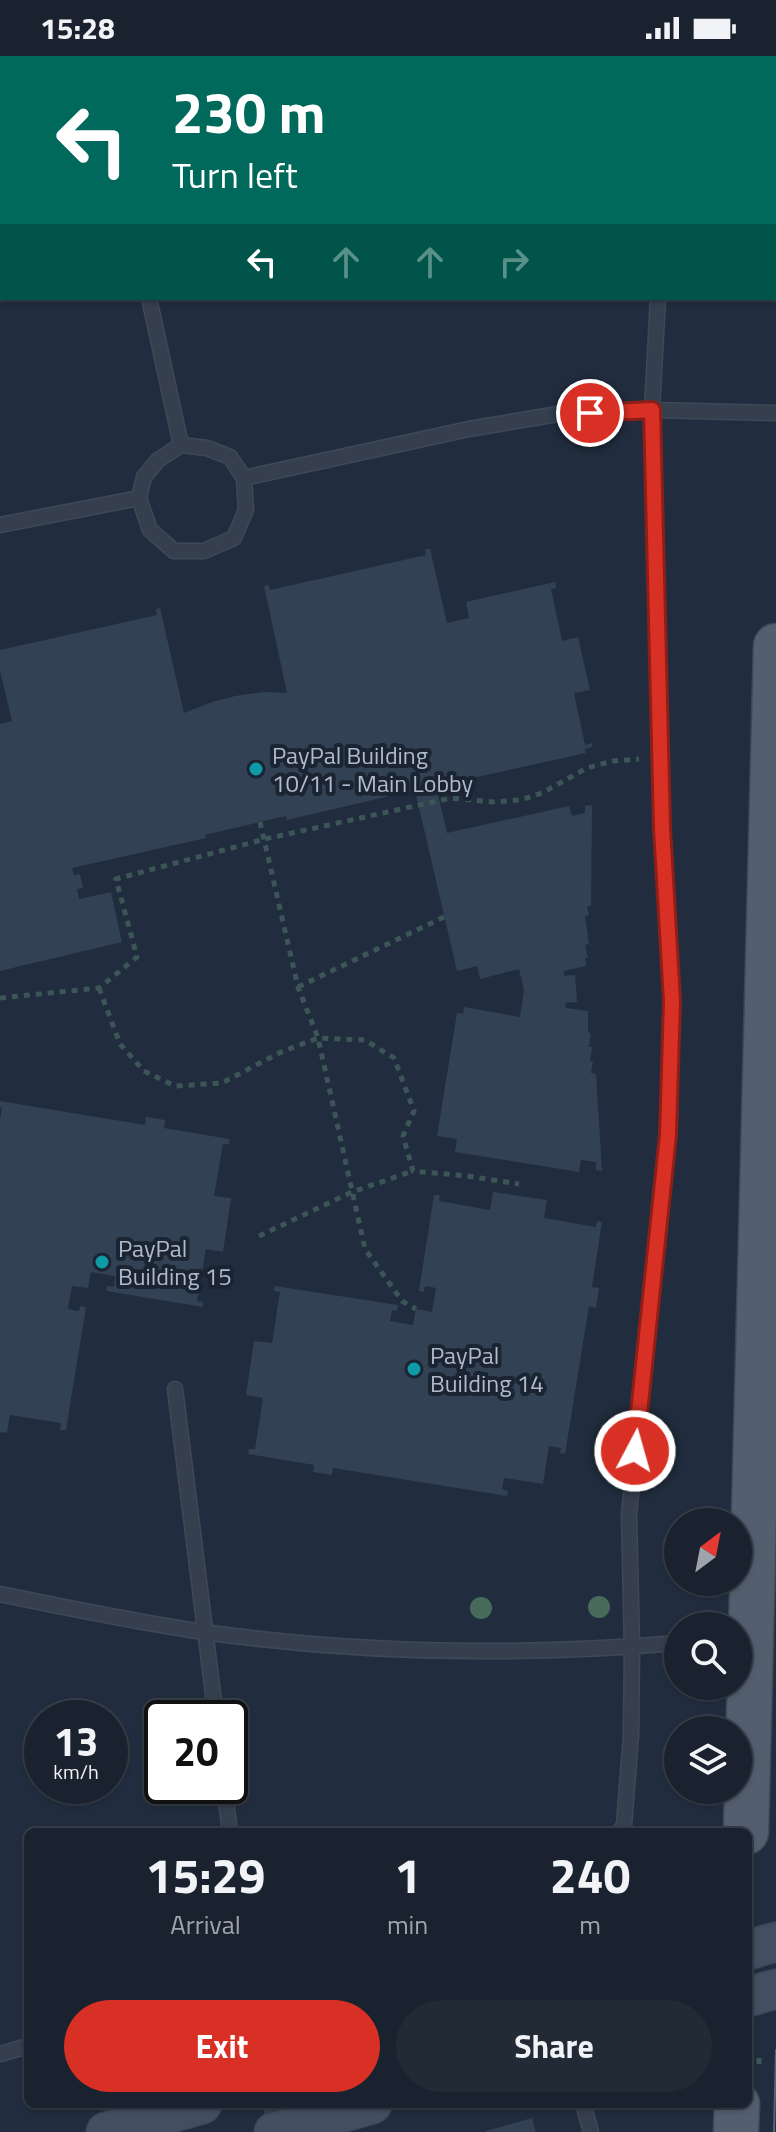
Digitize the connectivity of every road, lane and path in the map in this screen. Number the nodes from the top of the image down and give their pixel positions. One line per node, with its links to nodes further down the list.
1 (149, 300): 5 (lane)
2 (658, 300): 3 (lane)
3 (652, 410): 4 (lane); 6 (lane); 10 (lane)
4 (776, 413)
5 (181, 445): 6 (lane); 7 (lane)
6 (244, 478): 7 (lane)
7 (139, 498): 8 (lane)
8 (0, 525)
9 (776, 646): 25 (main road)
10 (660, 758): 12 (path); 28 (lane)
11 (260, 822): 12 (path)
12 (265, 839): 14 (path); 15 (path)
13 (444, 917): 14 (path)
14 (298, 987): 17 (path)
15 (99, 988): 16 (path); 17 (path)
16 (0, 998)
17 (318, 1038): 18 (path); 20 (path)
18 (413, 1171): 19 (path); 20 (path)
19 (519, 1184)
20 (352, 1192): 21 (path); 22 (path)
21 (259, 1236)
22 (416, 1309)
23 (175, 1389): 26 (lane)
24 (0, 1594): 26 (lane)
25 (745, 1612)
26 (205, 1632): 28 (lane); 29 (lane)
27 (664, 1644): 28 (lane)
28 (632, 1647): 33 (lane)
29 (214, 1700)
30 (745, 1700): 34 (main road)
31 (226, 1804): 32 (lane)
32 (229, 1828)
33 (622, 1828)
34 (746, 1828)
35 (776, 1942): 36 (street)
36 (752, 1949)
37 (776, 1989): 38 (street)
38 (752, 1996)
39 (24, 2047): 40 (lane)
40 (0, 2054)
41 (759, 2057): 42 (path)
42 (759, 2064)
43 (188, 2108): 48 (street)
44 (274, 2108): 49 (lane)
45 (358, 2108): 49 (street)
46 (584, 2108): 50 (lane)
47 (737, 2108): 51 (main road)
48 (106, 2132)
49 (272, 2132)
50 (591, 2132)
51 (736, 2132)

